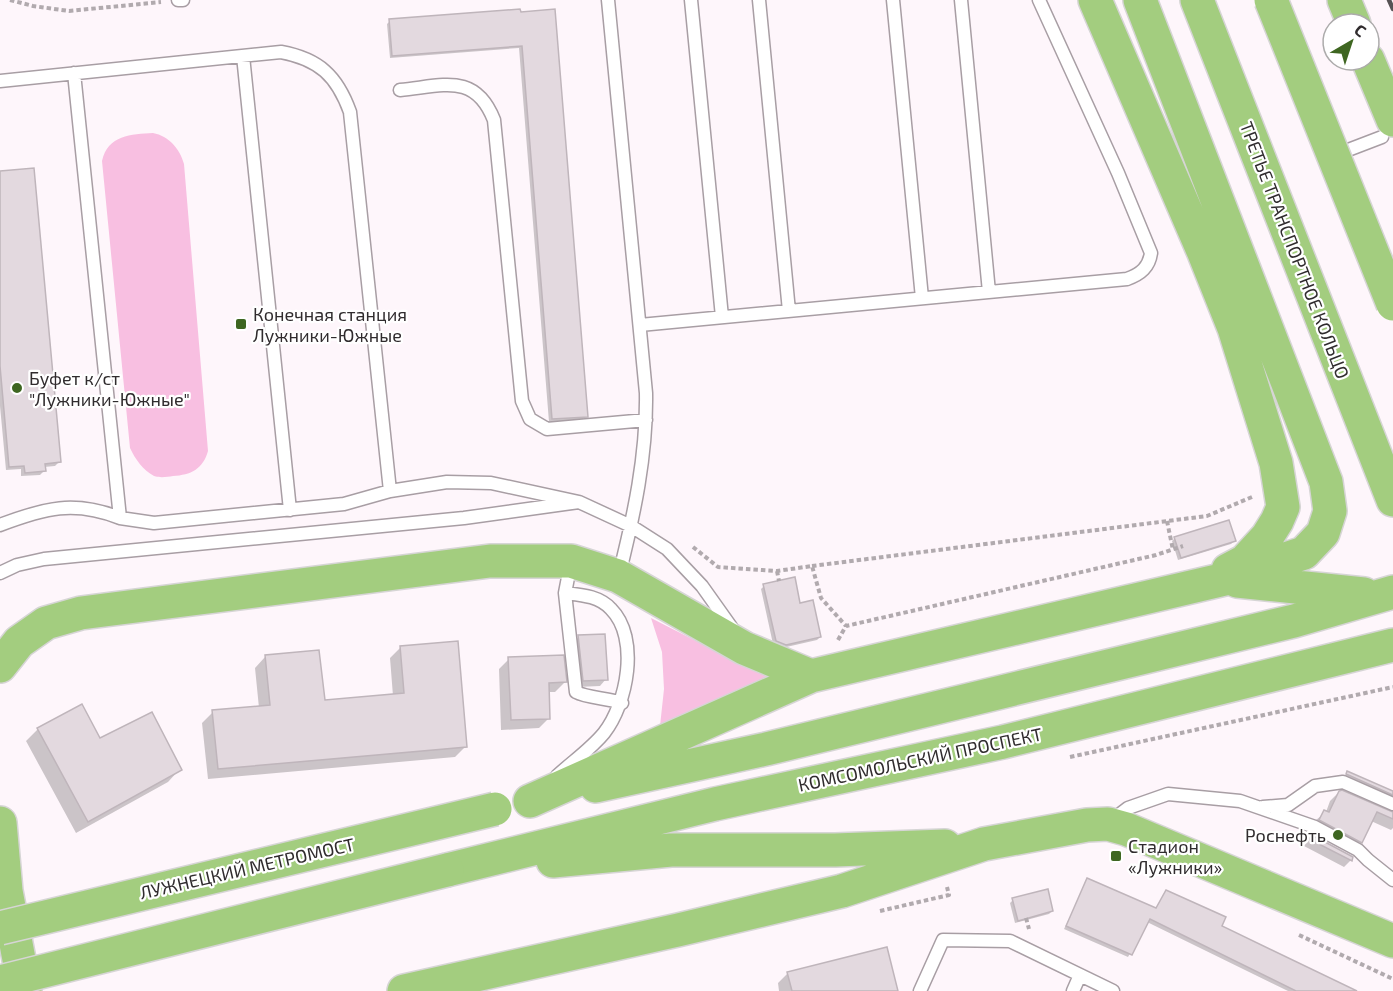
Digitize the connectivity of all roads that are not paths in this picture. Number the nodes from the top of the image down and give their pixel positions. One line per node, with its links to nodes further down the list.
1 (178, 0): 2 (lane)
2 (183, 0)
3 (608, 0): 25 (lane)
4 (691, 0): 24 (lane)
5 (759, 0): 23 (lane)
6 (893, 0): 21 (lane)
7 (961, 0): 20 (lane)
8 (1039, 0): 20 (lane)
9 (1095, 0): 38 (main road)
10 (1140, 0): 37 (main road)
11 (1197, 0): 28 (main road, ТРЕТЬЕ ТРАНСПОРТНОЕ КОЛЬЦО)
12 (1271, 0): 22 (main road, bridge)
13 (243, 56): 15 (lane); 27 (lane); 30 (lane)
14 (1371, 72): 18 (main road)
15 (74, 73): 16 (lane); 31 (lane)
16 (0, 81)
17 (400, 90): 26 (lane)
18 (1388, 129): 19 (lane)
19 (1324, 159)
20 (989, 292): 21 (lane)
21 (922, 298): 23 (lane)
22 (1393, 304)
23 (789, 311): 24 (lane)
24 (722, 317): 25 (lane)
25 (640, 325): 26 (lane)
26 (646, 420): 33 (lane)
27 (390, 491): 29 (lane); 30 (lane)
28 (1393, 500)
29 (579, 502): 33 (lane); 35 (lane)
30 (290, 510): 31 (lane)
31 (120, 518): 32 (lane)
32 (0, 525)
33 (631, 525): 36 (lane); 42 (lane)
34 (572, 561): 36 (main road); 39 (lane); 43 (main road)
35 (0, 573)
36 (618, 576): 42 (main road)
37 (1225, 579): 38 (main road); 40 (main road)
38 (1193, 588): 44 (main road)
39 (565, 593): 45 (lane); 45 (lane)
40 (1387, 594): 46 (main road)
41 (1393, 645): 52 (main road, КОМСОМОЛЬСКИЙ ПРОСПЕКТ)
42 (744, 648): 44 (main road)
43 (0, 666)
44 (811, 676): 46 (main road)
45 (622, 703): 46 (lane)
46 (530, 801): 54 (main road, ЛУЖНЕЦКИЙ МЕТРОМОСТ, bridge)
47 (1393, 804): 48 (lane)
48 (1256, 807): 50 (lane); 53 (lane)
49 (0, 823): 58 (main road)
50 (1108, 824): 51 (main road); 55 (main road)
51 (984, 844): 52 (main road); 59 (main road)
52 (447, 870): 57 (main road, bridge)
53 (1393, 880)
54 (0, 928)
55 (1393, 941)
56 (1080, 975): 60 (lane); 61 (lane); 62 (lane)
57 (0, 982)
58 (25, 991)
59 (404, 991)
60 (920, 991)
61 (1073, 991)
62 (1113, 991)

